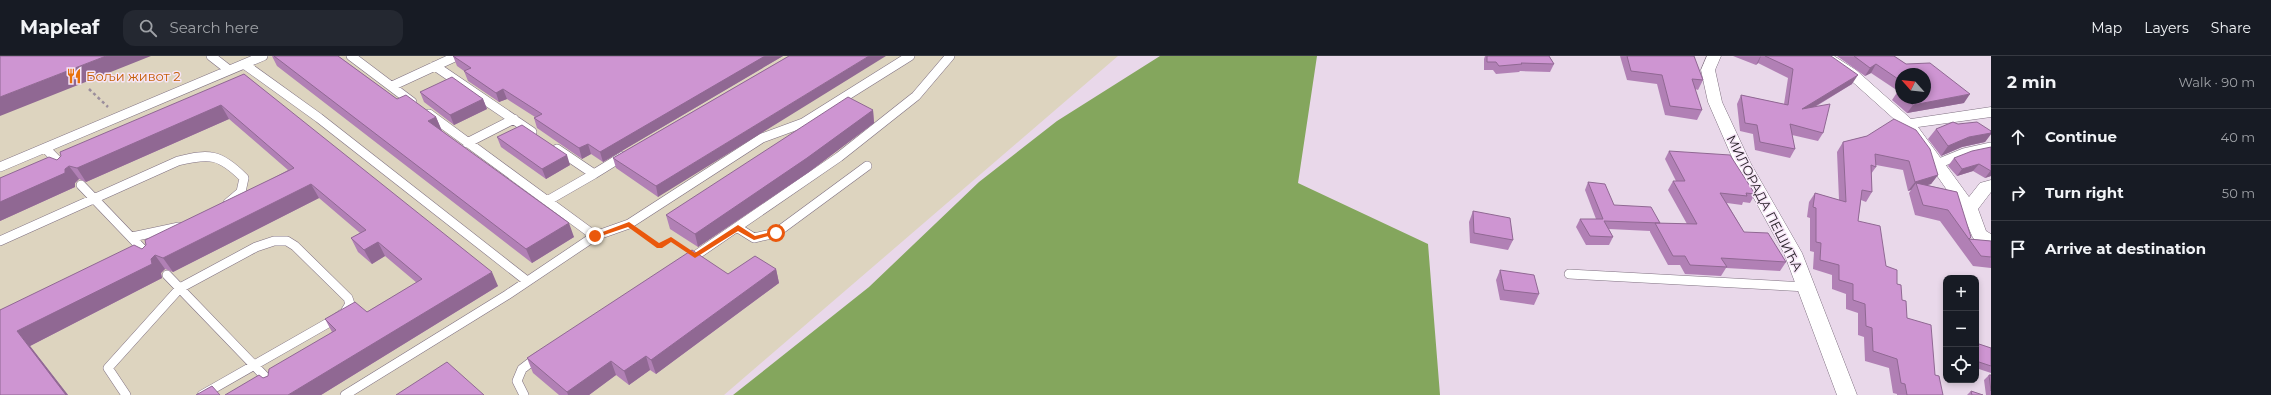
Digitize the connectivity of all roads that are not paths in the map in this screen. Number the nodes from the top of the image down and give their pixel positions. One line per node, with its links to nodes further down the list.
1 (211, 56): 11 (lane)
2 (351, 56): 12 (lane)
3 (456, 56): 10 (lane)
4 (910, 56): 35 (lane)
5 (950, 56): 34 (lane)
6 (1714, 56): 44 (street, МИЛОРАДА ПЕШИЋА)
7 (1824, 56): 15 (street)
8 (258, 57): 9 (lane)
9 (244, 64): 11 (lane); 43 (lane)
10 (435, 66): 12 (lane); 14 (lane)
11 (229, 70): 20 (lane)
12 (392, 86): 17 (lane)
13 (1991, 112): 15 (street)
14 (514, 119): 16 (lane); 17 (lane)
15 (1908, 124): 22 (street)
16 (538, 136)
17 (467, 143): 30 (lane)
18 (551, 144): 26 (lane)
19 (1991, 146): 22 (lane)
20 (45, 148): 24 (lane); 25 (lane)
21 (634, 150): 26 (lane)
22 (1937, 164): 32 (street)
23 (867, 166): 34 (lane)
24 (0, 167)
25 (65, 168)
26 (594, 174): 30 (lane)
27 (81, 185): 29 (lane)
28 (1991, 185): 32 (street)
29 (94, 199): 31 (lane); 36 (lane); 37 (lane)
30 (547, 201): 35 (lane)
31 (222, 206)
32 (1969, 209): 38 (street)
33 (186, 224): 36 (lane)
34 (738, 228): 40 (lane)
35 (595, 236): 43 (lane)
36 (132, 237): 39 (lane)
37 (0, 242)
38 (1991, 243)
39 (150, 257)
40 (682, 264)
41 (1569, 274): 44 (lane)
42 (168, 275): 45 (lane)
43 (527, 281): 51 (lane)
44 (1807, 287): 53 (street, МИЛОРАДА ПЕШИЋА)
45 (180, 288): 47 (lane); 47 (lane); 49 (lane)
46 (550, 349): 52 (lane)
47 (254, 365): 48 (lane); 50 (lane)
48 (274, 386)
49 (126, 395)
50 (202, 395)
51 (345, 395)
52 (524, 395)
53 (1847, 395)

